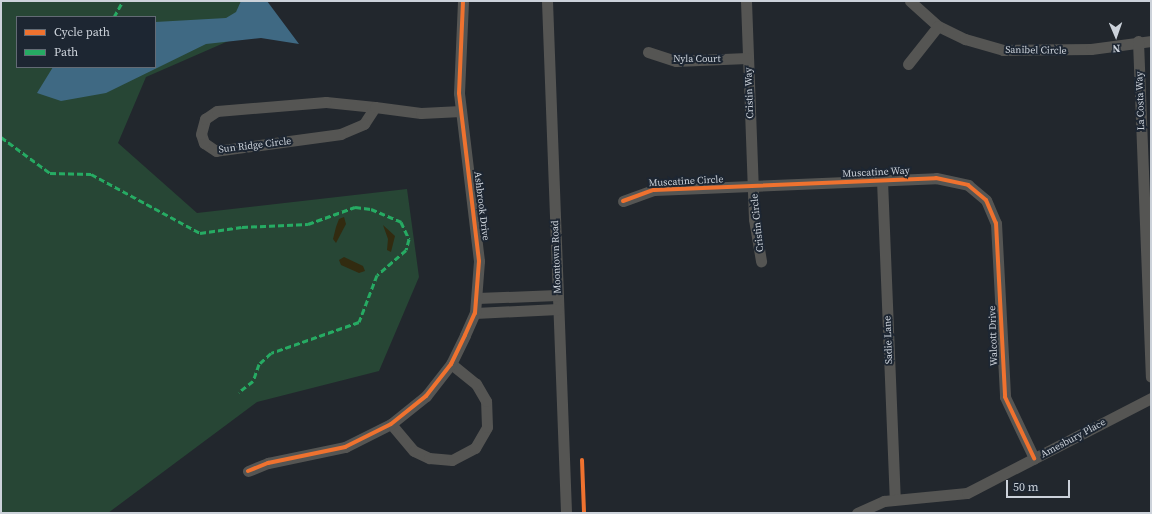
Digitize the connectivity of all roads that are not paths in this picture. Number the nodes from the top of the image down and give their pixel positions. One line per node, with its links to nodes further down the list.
1 (463, 1): 12 (street, Ashbrook Drive)
2 (547, 1): 20 (street, Moontown Road)
3 (746, 1): 9 (street, Cristin Way)
4 (910, 1): 5 (street, Sanibel Circle)
5 (938, 26): 6 (street, Sanibel Circle); 10 (street)
6 (1138, 41): 7 (street, Sanibel Circle); 13 (street, La Costa Way)
7 (1151, 41)
8 (648, 52): 9 (street, Nyla Court)
9 (747, 58): 15 (street, Cristin Way)
10 (908, 64)
11 (375, 107): 11 (street, Sun Ridge Circle); 12 (street, Sun Ridge Circle)
12 (461, 111): 21 (street, Ashbrook Drive)
13 (1147, 168): 19 (street, La Costa Way)
14 (882, 180): 15 (street, Muscatine Way); 17 (street, Muscatine Way); 30 (street, Sadie Lane)
15 (753, 186): 16 (street, Muscatine Circle); 18 (street, Cristin Circle)
16 (623, 201)
17 (990, 207): 28 (street, Walcott Drive)
18 (761, 261)
19 (1149, 284): 25 (street, La Costa Way)
20 (558, 295): 21 (street); 22 (street, Moontown Road)
21 (477, 298): 23 (street, Ashbrook Drive)
22 (558, 309): 23 (street); 31 (street, Moontown Road)
23 (475, 313): 24 (street, Ashbrook Drive)
24 (451, 364): 27 (street, Ashbrook Drive); 27 (street)
25 (1151, 377)
26 (1151, 398): 28 (street, Amesbury Place)
27 (391, 424): 29 (street, Ashbrook Drive)
28 (1034, 458): 30 (street, Amesbury Place)
29 (248, 471)
30 (895, 499): 32 (street, Amesbury Place)
31 (566, 513)
32 (857, 513)

